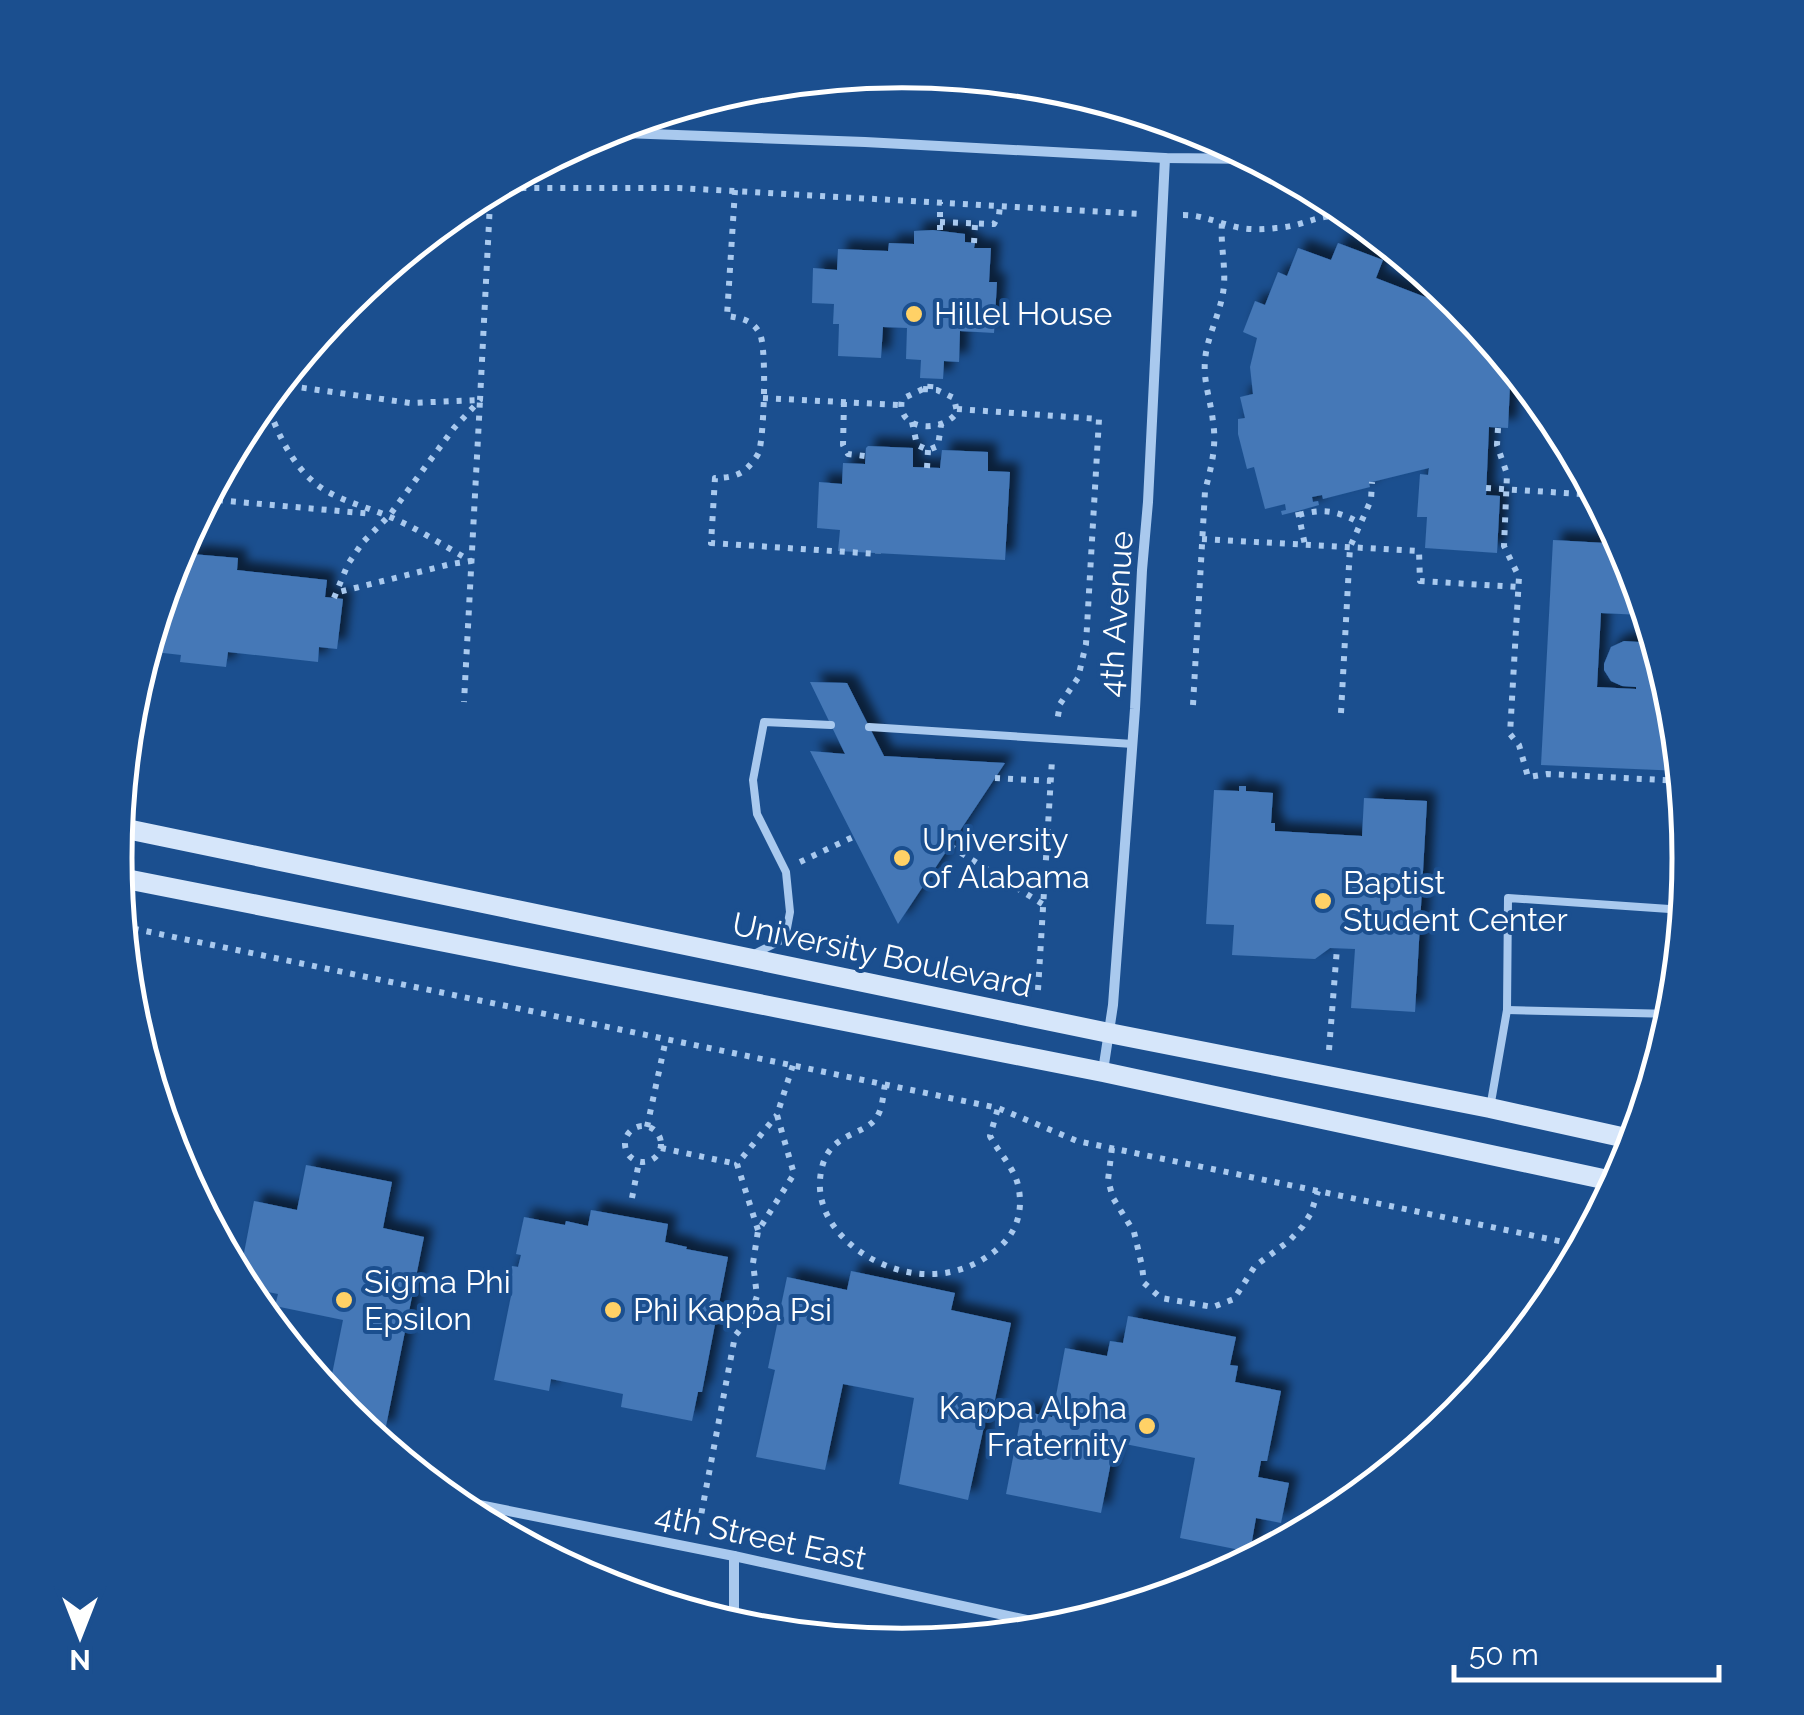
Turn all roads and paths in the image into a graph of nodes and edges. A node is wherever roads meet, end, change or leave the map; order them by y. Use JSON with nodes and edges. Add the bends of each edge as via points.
{"nodes":[{"id":1,"x":639,"y":134,"type":"edge"},
{"id":2,"x":1165,"y":158,"type":"junction"},
{"id":3,"x":1226,"y":159,"type":"edge"},
{"id":4,"x":522,"y":188,"type":"edge"},
{"id":5,"x":735,"y":190,"type":"junction"},
{"id":6,"x":940,"y":202,"type":"junction"},
{"id":7,"x":1000,"y":206,"type":"junction"},
{"id":8,"x":490,"y":207,"type":"edge"},
{"id":9,"x":1162,"y":215,"type":"junction"},
{"id":10,"x":1328,"y":216,"type":"edge"},
{"id":11,"x":1222,"y":223,"type":"junction"},
{"id":12,"x":975,"y":224,"type":"junction"},
{"id":13,"x":974,"y":243,"type":"dead end"},
{"id":14,"x":931,"y":378,"type":"dead end"},
{"id":15,"x":293,"y":386,"type":"edge"},
{"id":16,"x":930,"y":389,"type":"junction"},
{"id":17,"x":763,"y":398,"type":"junction"},
{"id":18,"x":480,"y":400,"type":"junction"},
{"id":19,"x":844,"y":402,"type":"junction"},
{"id":20,"x":900,"y":405,"type":"junction"},
{"id":21,"x":956,"y":409,"type":"junction"},
{"id":22,"x":272,"y":416,"type":"edge"},
{"id":23,"x":912,"y":422,"type":"junction"},
{"id":24,"x":941,"y":424,"type":"junction"},
{"id":25,"x":1498,"y":428,"type":"dead end"},
{"id":26,"x":928,"y":450,"type":"junction"},
{"id":27,"x":865,"y":456,"type":"dead end"},
{"id":28,"x":927,"y":468,"type":"dead end"},
{"id":29,"x":1372,"y":482,"type":"dead end"},
{"id":30,"x":1486,"y":488,"type":"dead end"},
{"id":31,"x":1506,"y":489,"type":"junction"},
{"id":32,"x":1580,"y":494,"type":"edge"},
{"id":33,"x":220,"y":500,"type":"edge"},
{"id":34,"x":389,"y":516,"type":"junction"},
{"id":35,"x":1360,"y":523,"type":"junction"},
{"id":36,"x":1202,"y":539,"type":"junction"},
{"id":37,"x":1305,"y":545,"type":"junction"},
{"id":38,"x":1350,"y":547,"type":"junction"},
{"id":39,"x":878,"y":552,"type":"dead end"},
{"id":40,"x":471,"y":562,"type":"junction"},
{"id":41,"x":1518,"y":587,"type":"junction"},
{"id":42,"x":464,"y":702,"type":"dead end"},
{"id":43,"x":1193,"y":705,"type":"dead end"},
{"id":44,"x":1341,"y":713,"type":"dead end"},
{"id":45,"x":831,"y":725,"type":"dead end"},
{"id":46,"x":869,"y":726,"type":"dead end"},
{"id":47,"x":1054,"y":739,"type":"junction"},
{"id":48,"x":1132,"y":744,"type":"junction"},
{"id":49,"x":995,"y":778,"type":"dead end"},
{"id":50,"x":1667,"y":780,"type":"edge"},
{"id":51,"x":1051,"y":782,"type":"junction"},
{"id":52,"x":133,"y":830,"type":"edge"},
{"id":53,"x":854,"y":838,"type":"dead end"},
{"id":54,"x":950,"y":846,"type":"dead end"},
{"id":55,"x":802,"y":878,"type":"dead end"},
{"id":56,"x":133,"y":879,"type":"edge"},
{"id":57,"x":1044,"y":905,"type":"junction"},
{"id":58,"x":1670,"y":909,"type":"edge"},
{"id":59,"x":136,"y":929,"type":"edge"},
{"id":60,"x":1337,"y":948,"type":"dead end"},
{"id":61,"x":746,"y":957,"type":"junction"},
{"id":62,"x":1038,"y":990,"type":"dead end"},
{"id":63,"x":1507,"y":1010,"type":"junction"},
{"id":64,"x":1656,"y":1014,"type":"edge"},
{"id":65,"x":1109,"y":1033,"type":"junction"},
{"id":66,"x":666,"y":1038,"type":"junction"},
{"id":67,"x":1329,"y":1052,"type":"dead end"},
{"id":68,"x":794,"y":1065,"type":"junction"},
{"id":69,"x":1103,"y":1072,"type":"junction"},
{"id":70,"x":885,"y":1084,"type":"junction"},
{"id":71,"x":998,"y":1108,"type":"junction"},
{"id":72,"x":1490,"y":1108,"type":"junction"},
{"id":73,"x":777,"y":1114,"type":"junction"},
{"id":74,"x":647,"y":1127,"type":"junction"},
{"id":75,"x":1619,"y":1136,"type":"edge"},
{"id":76,"x":660,"y":1148,"type":"junction"},
{"id":77,"x":1112,"y":1148,"type":"junction"},
{"id":78,"x":639,"y":1162,"type":"junction"},
{"id":79,"x":738,"y":1164,"type":"junction"},
{"id":80,"x":1601,"y":1178,"type":"edge"},
{"id":81,"x":1318,"y":1191,"type":"junction"},
{"id":82,"x":632,"y":1198,"type":"dead end"},
{"id":83,"x":758,"y":1231,"type":"junction"},
{"id":84,"x":1568,"y":1243,"type":"edge"},
{"id":85,"x":489,"y":1507,"type":"edge"},
{"id":86,"x":699,"y":1526,"type":"dead end"},
{"id":87,"x":734,"y":1556,"type":"junction"},
{"id":88,"x":734,"y":1609,"type":"edge"},
{"id":89,"x":1019,"y":1618,"type":"edge"}],
"edges":[{"from":1,"to":2,"type":"street"},
{"from":2,"to":3,"type":"street"},
{"from":2,"to":9,"type":"street","name":"4th Avenue"},
{"from":4,"to":5,"type":"path"},
{"from":5,"to":6,"type":"path"},
{"from":5,"to":17,"type":"path","via":[[728,316],[749,321],[759,332]]},
{"from":6,"to":7,"type":"path"},
{"from":6,"to":12,"type":"path","via":[[940,226]]},
{"from":7,"to":9,"type":"path"},
{"from":7,"to":12,"type":"path","via":[[994,224]]},
{"from":8,"to":18,"type":"path"},
{"from":9,"to":11,"type":"path"},
{"from":9,"to":48,"type":"street","name":"4th Avenue"},
{"from":10,"to":11,"type":"path","via":[[1279,228]]},
{"from":11,"to":36,"type":"path","via":[[1223,292],[1205,362],[1214,435]]},
{"from":12,"to":13,"type":"path"},
{"from":14,"to":16,"type":"path"},
{"from":15,"to":18,"type":"path","via":[[410,403]]},
{"from":16,"to":20,"type":"path","via":[[905,396]]},
{"from":16,"to":21,"type":"path","via":[[949,394]]},
{"from":17,"to":19,"type":"path"},
{"from":17,"to":39,"type":"path","via":[[758,454],[742,473],[714,478],[711,543]]},
{"from":18,"to":34,"type":"path"},
{"from":18,"to":40,"type":"path"},
{"from":19,"to":20,"type":"path"},
{"from":19,"to":27,"type":"path","via":[[842,445],[848,454]]},
{"from":20,"to":23,"type":"path"},
{"from":21,"to":24,"type":"path"},
{"from":21,"to":47,"type":"path","via":[[1099,419],[1086,644],[1078,678],[1060,704]]},
{"from":22,"to":34,"type":"path","via":[[310,478]]},
{"from":23,"to":24,"type":"path"},
{"from":23,"to":26,"type":"path","via":[[917,445]]},
{"from":24,"to":26,"type":"path","via":[[938,446]]},
{"from":25,"to":31,"type":"path"},
{"from":26,"to":28,"type":"path"},
{"from":29,"to":35,"type":"path"},
{"from":30,"to":31,"type":"path"},
{"from":31,"to":32,"type":"path"},
{"from":31,"to":41,"type":"path","via":[[1504,546]]},
{"from":33,"to":34,"type":"path"},
{"from":34,"to":40,"type":"path"},
{"from":34,"to":40,"type":"path","via":[[348,564],[336,595]]},
{"from":35,"to":37,"type":"path","via":[[1334,511],[1298,513]]},
{"from":35,"to":38,"type":"path"},
{"from":36,"to":37,"type":"path"},
{"from":36,"to":43,"type":"path"},
{"from":37,"to":38,"type":"path"},
{"from":38,"to":41,"type":"path","via":[[1419,552],[1418,578],[1424,583]]},
{"from":38,"to":44,"type":"path"},
{"from":40,"to":42,"type":"path"},
{"from":41,"to":50,"type":"path","via":[[1510,734],[1528,777]]},
{"from":45,"to":61,"type":"lane","via":[[764,722],[753,780],[757,814],[786,872],[790,912],[780,941]]},
{"from":46,"to":47,"type":"lane"},
{"from":47,"to":48,"type":"lane"},
{"from":47,"to":51,"type":"path"},
{"from":48,"to":65,"type":"street","name":"4th Avenue"},
{"from":49,"to":51,"type":"path"},
{"from":51,"to":57,"type":"path"},
{"from":52,"to":61,"type":"main road","name":"University Boulevard"},
{"from":53,"to":55,"type":"path","via":[[798,863]]},
{"from":54,"to":57,"type":"path"},
{"from":56,"to":69,"type":"main road"},
{"from":57,"to":62,"type":"path"},
{"from":58,"to":63,"type":"lane","via":[[1508,898]]},
{"from":59,"to":66,"type":"path"},
{"from":60,"to":67,"type":"path"},
{"from":61,"to":65,"type":"main road","name":"University Boulevard"},
{"from":63,"to":64,"type":"lane"},
{"from":63,"to":72,"type":"lane"},
{"from":65,"to":69,"type":"street","name":"4th Avenue"},
{"from":65,"to":72,"type":"main road","name":"University Boulevard"},
{"from":66,"to":68,"type":"path"},
{"from":66,"to":74,"type":"path"},
{"from":68,"to":70,"type":"path"},
{"from":68,"to":73,"type":"path"},
{"from":69,"to":80,"type":"main road"},
{"from":70,"to":71,"type":"path"},
{"from":70,"to":71,"type":"path","via":[[878,1116],[826,1158],[821,1192],[844,1240],[904,1272],[954,1272],[1008,1241],[1020,1194],[990,1136]]},
{"from":71,"to":77,"type":"path"},
{"from":72,"to":75,"type":"main road","name":"University Boulevard"},
{"from":73,"to":79,"type":"path"},
{"from":73,"to":83,"type":"path","via":[[794,1174]]},
{"from":74,"to":76,"type":"path","via":[[656,1132]]},
{"from":74,"to":78,"type":"path","via":[[631,1130],[625,1140],[629,1156]]},
{"from":76,"to":78,"type":"path","via":[[655,1158]]},
{"from":76,"to":79,"type":"path"},
{"from":77,"to":81,"type":"path"},
{"from":77,"to":81,"type":"path","via":[[1113,1198],[1134,1232],[1144,1283],[1161,1298],[1213,1308],[1234,1299],[1255,1266],[1303,1226]]},
{"from":78,"to":82,"type":"path"},
{"from":79,"to":83,"type":"path"},
{"from":81,"to":84,"type":"path"},
{"from":83,"to":86,"type":"path","via":[[757,1296],[736,1336]]},
{"from":85,"to":87,"type":"street","name":"4th Street East"},
{"from":87,"to":88,"type":"street"},
{"from":87,"to":89,"type":"street","name":"4th Street East"}]}
